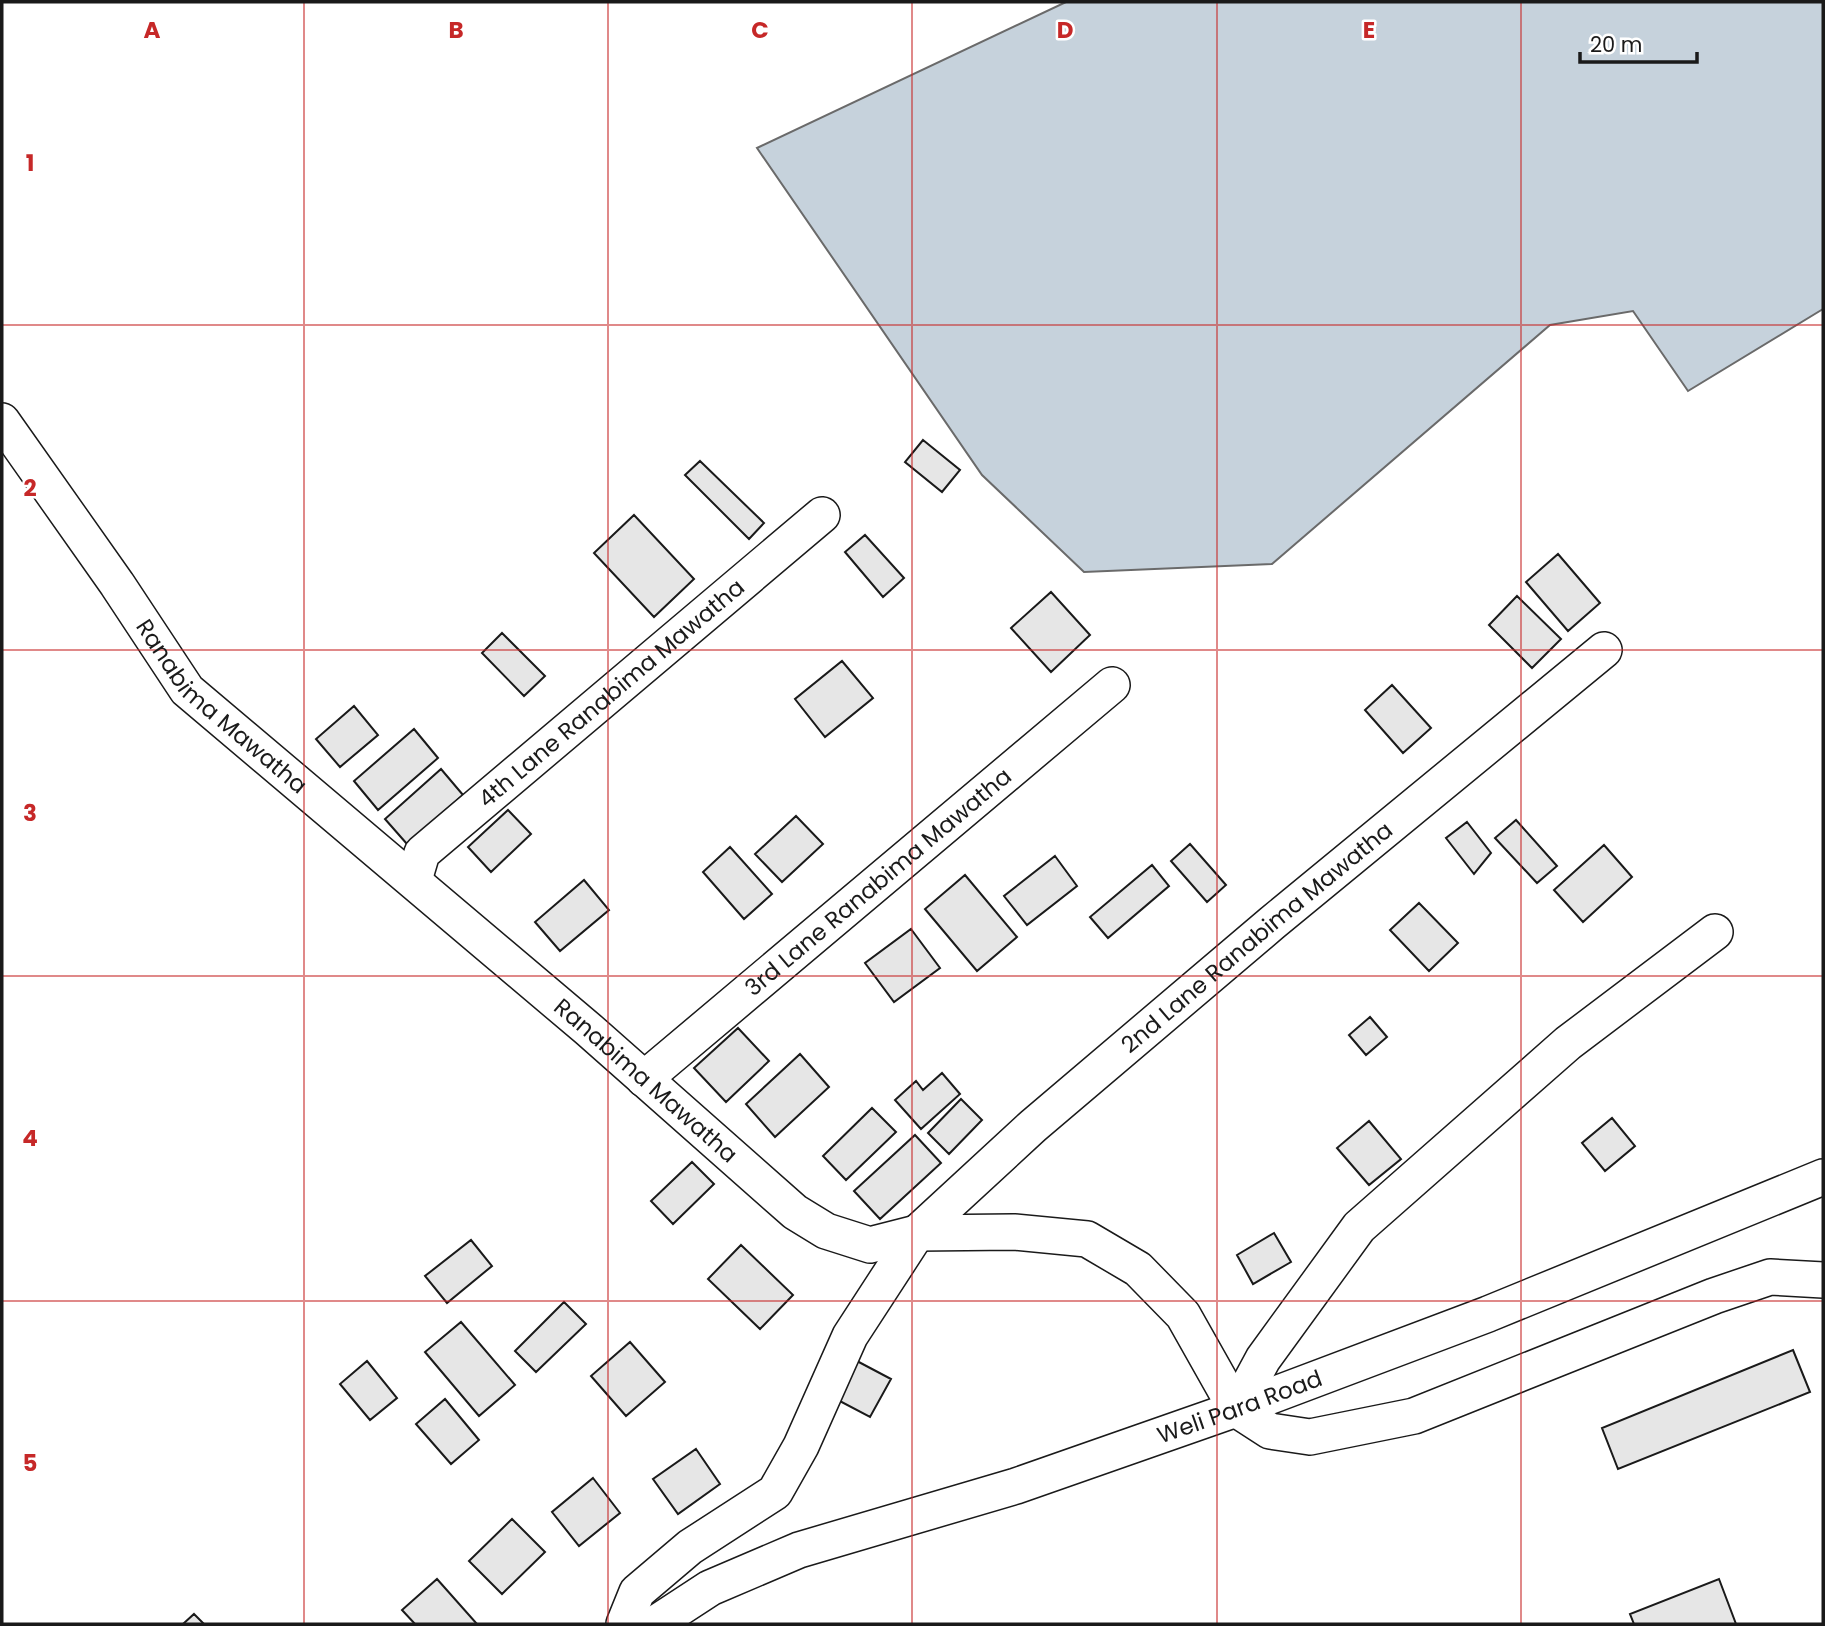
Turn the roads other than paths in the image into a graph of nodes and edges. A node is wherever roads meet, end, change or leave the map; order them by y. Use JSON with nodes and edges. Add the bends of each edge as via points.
{"nodes":[{"id":1,"x":2,"y":421,"type":"edge"},
{"id":2,"x":822,"y":515,"type":"dead end"},
{"id":3,"x":1604,"y":650,"type":"dead end"},
{"id":4,"x":1112,"y":685,"type":"dead end"},
{"id":5,"x":414,"y":880,"type":"junction"},
{"id":6,"x":1715,"y":932,"type":"dead end"},
{"id":7,"x":644,"y":1079,"type":"junction"},
{"id":8,"x":1823,"y":1177,"type":"edge"},
{"id":9,"x":917,"y":1233,"type":"junction"},
{"id":10,"x":1823,"y":1280,"type":"edge"},
{"id":11,"x":1236,"y":1409,"type":"junction"},
{"id":12,"x":624,"y":1624,"type":"edge"},
{"id":13,"x":655,"y":1624,"type":"edge"}],
"edges":[{"from":1,"to":5,"type":"street","name":"Ranabima Mawatha","via":[[187,690]]},
{"from":2,"to":5,"type":"street","name":"4th Lane Ranabima Mawatha","via":[[422,853]]},
{"from":3,"to":9,"type":"street","name":"2nd Lane Ranabima Mawatha","via":[[1272,923],[1033,1126]]},
{"from":4,"to":7,"type":"street","name":"3rd Lane Ranabima Mawatha"},
{"from":5,"to":7,"type":"street","name":"Ranabima Mawatha"},
{"from":6,"to":11,"type":"street","via":[[1568,1043],[1359,1227],[1263,1359]]},
{"from":7,"to":9,"type":"street","name":"Ranabima Mawatha","via":[[795,1212],[826,1230],[870,1245]]},
{"from":8,"to":11,"type":"street","name":"Weli Para Road","via":[[1488,1314]]},
{"from":9,"to":11,"type":"street","name":"Ranabima Mawatha","via":[[1014,1232],[1087,1239],[1138,1269],[1183,1315]]},
{"from":9,"to":12,"type":"street","via":[[850,1336],[801,1446],[775,1492],[690,1546],[637,1592]]},
{"from":10,"to":11,"type":"street","via":[[1770,1277],[1414,1416],[1310,1437],[1270,1431]]},
{"from":11,"to":13,"type":"street","name":"Weli Para Road","via":[[1016,1486],[799,1550],[710,1588]]}]}
